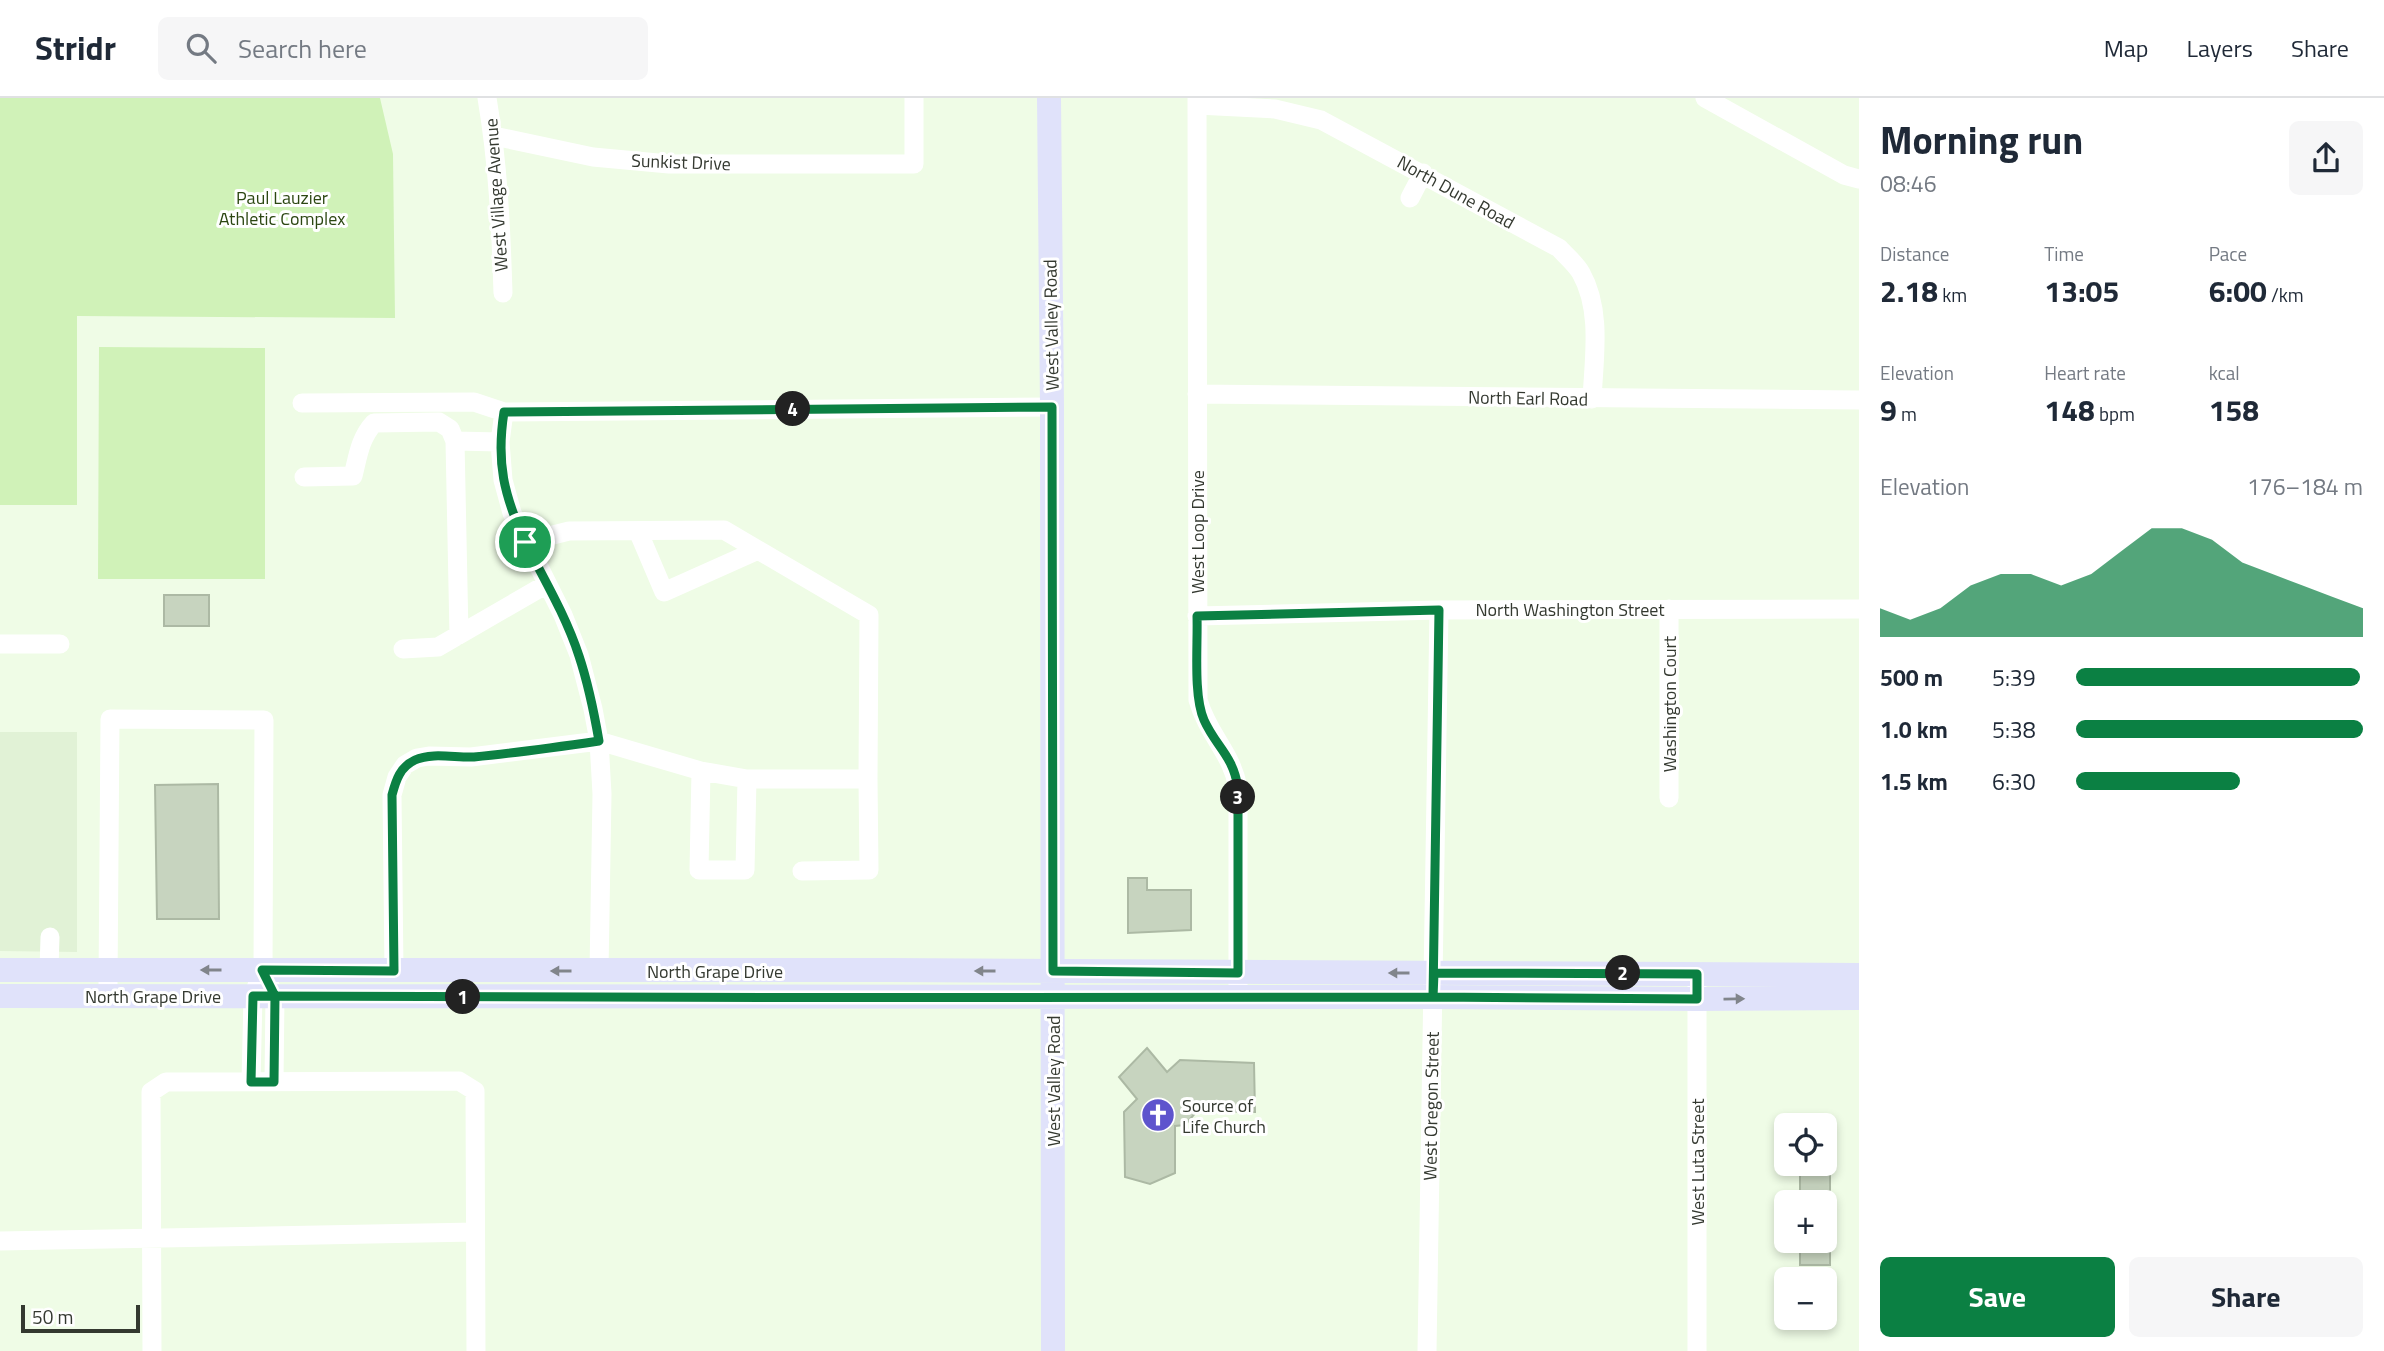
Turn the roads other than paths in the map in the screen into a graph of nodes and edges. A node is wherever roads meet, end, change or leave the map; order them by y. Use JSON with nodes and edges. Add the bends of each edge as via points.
{"nodes":[{"id":1,"x":487,"y":98,"type":"edge"},
{"id":2,"x":914,"y":98,"type":"edge"},
{"id":3,"x":1049,"y":98,"type":"edge"},
{"id":4,"x":1705,"y":98,"type":"edge"},
{"id":5,"x":1197,"y":102,"type":"edge"},
{"id":6,"x":494,"y":136,"type":"junction"},
{"id":7,"x":1423,"y":173,"type":"junction"},
{"id":8,"x":1859,"y":179,"type":"edge"},
{"id":9,"x":1410,"y":198,"type":"dead end"},
{"id":10,"x":503,"y":293,"type":"dead end"},
{"id":11,"x":1197,"y":394,"type":"junction"},
{"id":12,"x":1592,"y":399,"type":"junction"},
{"id":13,"x":1859,"y":400,"type":"edge"},
{"id":14,"x":302,"y":403,"type":"dead end"},
{"id":15,"x":1052,"y":407,"type":"junction"},
{"id":16,"x":504,"y":412,"type":"junction"},
{"id":17,"x":455,"y":441,"type":"junction"},
{"id":18,"x":500,"y":442,"type":"junction"},
{"id":19,"x":304,"y":477,"type":"dead end"},
{"id":20,"x":638,"y":531,"type":"junction"},
{"id":21,"x":525,"y":542,"type":"junction"},
{"id":22,"x":758,"y":550,"type":"junction"},
{"id":23,"x":547,"y":584,"type":"junction"},
{"id":24,"x":1669,"y":609,"type":"junction"},
{"id":25,"x":1859,"y":609,"type":"edge"},
{"id":26,"x":1439,"y":610,"type":"junction"},
{"id":27,"x":1197,"y":616,"type":"junction"},
{"id":28,"x":459,"y":635,"type":"junction"},
{"id":29,"x":0,"y":644,"type":"edge"},
{"id":30,"x":60,"y":644,"type":"dead end"},
{"id":31,"x":403,"y":649,"type":"dead end"},
{"id":32,"x":599,"y":741,"type":"junction"},
{"id":33,"x":701,"y":771,"type":"junction"},
{"id":34,"x":747,"y":779,"type":"junction"},
{"id":35,"x":868,"y":779,"type":"junction"},
{"id":36,"x":1669,"y":798,"type":"dead end"},
{"id":37,"x":802,"y":871,"type":"dead end"},
{"id":38,"x":50,"y":937,"type":"dead end"},
{"id":39,"x":0,"y":970,"type":"edge"},
{"id":40,"x":49,"y":970,"type":"junction"},
{"id":41,"x":108,"y":970,"type":"junction"},
{"id":42,"x":262,"y":970,"type":"junction"},
{"id":43,"x":394,"y":971,"type":"junction"},
{"id":44,"x":599,"y":971,"type":"junction"},
{"id":45,"x":1053,"y":971,"type":"junction"},
{"id":46,"x":1238,"y":973,"type":"junction"},
{"id":47,"x":1697,"y":974,"type":"junction"},
{"id":48,"x":1859,"y":975,"type":"edge"},
{"id":49,"x":1434,"y":985,"type":"junction"},
{"id":50,"x":0,"y":996,"type":"edge"},
{"id":51,"x":108,"y":996,"type":"junction"},
{"id":52,"x":264,"y":996,"type":"junction"},
{"id":53,"x":1053,"y":998,"type":"junction"},
{"id":54,"x":1237,"y":998,"type":"junction"},
{"id":55,"x":1859,"y":998,"type":"edge"},
{"id":56,"x":1697,"y":999,"type":"junction"},
{"id":57,"x":251,"y":1082,"type":"junction"},
{"id":58,"x":274,"y":1082,"type":"junction"},
{"id":59,"x":475,"y":1232,"type":"junction"},
{"id":60,"x":151,"y":1238,"type":"junction"},
{"id":61,"x":0,"y":1241,"type":"edge"},
{"id":62,"x":152,"y":1351,"type":"edge"},
{"id":63,"x":476,"y":1351,"type":"edge"},
{"id":64,"x":1053,"y":1351,"type":"edge"},
{"id":65,"x":1427,"y":1351,"type":"edge"},
{"id":66,"x":1697,"y":1351,"type":"edge"}],
"edges":[{"from":1,"to":6,"type":"street","name":"West Village Avenue"},
{"from":2,"to":6,"type":"street","name":"Sunkist Drive","via":[[918,167],[669,164],[593,157]]},
{"from":3,"to":15,"type":"main road","name":"West Valley Road"},
{"from":4,"to":8,"type":"street"},
{"from":5,"to":7,"type":"street","name":"North Dune Road","via":[[1275,109],[1321,120]]},
{"from":5,"to":11,"type":"street","name":"West Loop Drive"},
{"from":6,"to":10,"type":"street","name":"West Village Avenue"},
{"from":7,"to":9,"type":"street"},
{"from":7,"to":12,"type":"street","name":"North Dune Road","via":[[1559,248],[1581,273],[1592,303],[1595,336]]},
{"from":11,"to":12,"type":"street","name":"North Earl Road"},
{"from":11,"to":27,"type":"street","name":"West Loop Drive"},
{"from":12,"to":13,"type":"street","name":"North Earl Road"},
{"from":14,"to":16,"type":"street","via":[[474,402]]},
{"from":15,"to":16,"type":"street"},
{"from":15,"to":45,"type":"main road","name":"West Valley Road"},
{"from":16,"to":18,"type":"street"},
{"from":17,"to":18,"type":"street"},
{"from":17,"to":19,"type":"street","via":[[450,429],[439,422],[374,423],[360,444],[353,476]]},
{"from":17,"to":28,"type":"street"},
{"from":18,"to":21,"type":"street","via":[[503,480]]},
{"from":20,"to":21,"type":"street","via":[[569,531]]},
{"from":20,"to":22,"type":"street","via":[[724,530]]},
{"from":20,"to":22,"type":"street","via":[[664,592]]},
{"from":21,"to":23,"type":"street"},
{"from":22,"to":35,"type":"street","via":[[869,615]]},
{"from":23,"to":28,"type":"street"},
{"from":23,"to":32,"type":"street","via":[[579,656]]},
{"from":24,"to":25,"type":"street","name":"North Washington Street"},
{"from":24,"to":26,"type":"street","name":"North Washington Street"},
{"from":24,"to":36,"type":"street","name":"Washington Court"},
{"from":26,"to":27,"type":"street","name":"North Washington Street"},
{"from":26,"to":49,"type":"street","name":"West Oregon Street"},
{"from":27,"to":46,"type":"street","name":"West Loop Drive","via":[[1198,700],[1204,720],[1235,769],[1238,788]]},
{"from":28,"to":31,"type":"street","via":[[438,647]]},
{"from":29,"to":30,"type":"street"},
{"from":32,"to":33,"type":"street"},
{"from":32,"to":43,"type":"street","via":[[471,757],[429,756],[396,769],[392,795]]},
{"from":32,"to":44,"type":"street"},
{"from":33,"to":34,"type":"street"},
{"from":33,"to":34,"type":"street","via":[[699,870],[745,870]]},
{"from":34,"to":35,"type":"street"},
{"from":35,"to":37,"type":"street","via":[[869,870]]},
{"from":38,"to":40,"type":"street"},
{"from":39,"to":40,"type":"main road","name":"North Grape Drive"},
{"from":40,"to":41,"type":"main road","name":"North Grape Drive"},
{"from":42,"to":41,"type":"main road","name":"North Grape Drive","one_way":true},
{"from":41,"to":42,"type":"street","via":[[110,719],[122,719],[264,720]]},
{"from":41,"to":51,"type":"street"},
{"from":42,"to":43,"type":"main road","name":"North Grape Drive"},
{"from":42,"to":52,"type":"street"},
{"from":44,"to":43,"type":"main road","name":"North Grape Drive","one_way":true},
{"from":45,"to":44,"type":"main road","name":"North Grape Drive","one_way":true},
{"from":45,"to":46,"type":"main road","name":"North Grape Drive"},
{"from":45,"to":53,"type":"main road","name":"West Valley Road"},
{"from":49,"to":46,"type":"main road","name":"North Grape Drive","one_way":true},
{"from":46,"to":54,"type":"street","name":"West Loop Drive"},
{"from":47,"to":48,"type":"main road"},
{"from":47,"to":49,"type":"main road"},
{"from":47,"to":56,"type":"street","name":"West Luta Street"},
{"from":49,"to":54,"type":"main road","name":"North Grape Drive"},
{"from":49,"to":56,"type":"main road","name":"North Grape Drive"},
{"from":49,"to":65,"type":"street","name":"West Oregon Street"},
{"from":50,"to":51,"type":"main road","name":"North Grape Drive"},
{"from":51,"to":52,"type":"main road","name":"North Grape Drive"},
{"from":52,"to":53,"type":"main road","name":"North Grape Drive"},
{"from":52,"to":57,"type":"street"},
{"from":52,"to":58,"type":"street"},
{"from":53,"to":54,"type":"main road","name":"North Grape Drive"},
{"from":53,"to":64,"type":"main road","name":"West Valley Road"},
{"from":56,"to":55,"type":"main road","name":"North Grape Drive","one_way":true},
{"from":56,"to":66,"type":"street","name":"West Luta Street"},
{"from":57,"to":58,"type":"street"},
{"from":57,"to":60,"type":"street","via":[[152,1082]]},
{"from":58,"to":59,"type":"street","via":[[473,1081]]},
{"from":59,"to":60,"type":"street"},
{"from":59,"to":63,"type":"street"},
{"from":60,"to":61,"type":"street"},
{"from":60,"to":62,"type":"street"}]}
